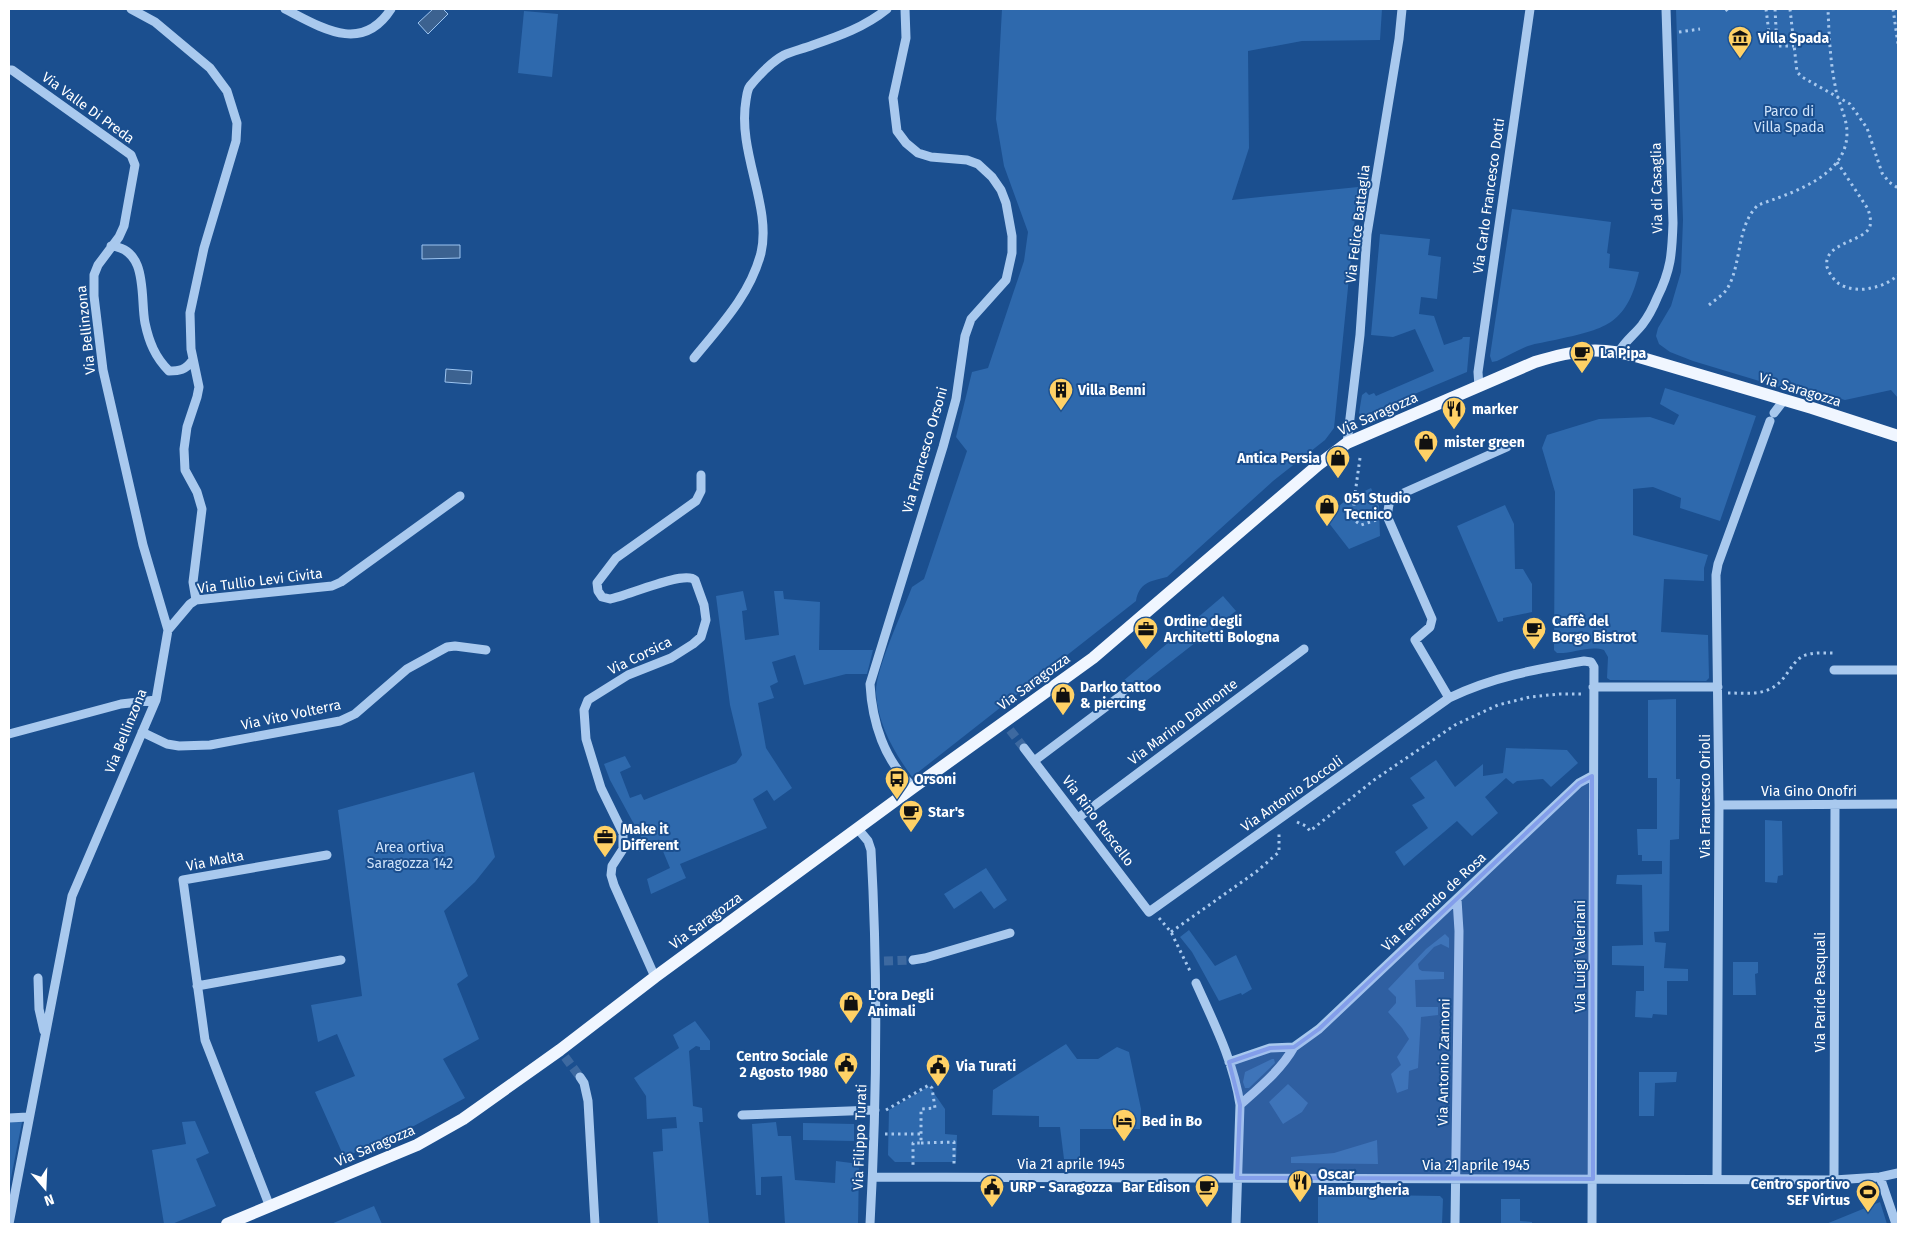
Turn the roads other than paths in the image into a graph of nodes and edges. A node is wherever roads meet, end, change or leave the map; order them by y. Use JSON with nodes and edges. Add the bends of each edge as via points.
{"nodes":[{"id":1,"x":131,"y":9,"type":"edge"},
{"id":2,"x":285,"y":9,"type":"edge"},
{"id":3,"x":391,"y":9,"type":"edge"},
{"id":4,"x":887,"y":9,"type":"edge"},
{"id":5,"x":905,"y":9,"type":"edge"},
{"id":6,"x":1402,"y":9,"type":"edge"},
{"id":7,"x":1530,"y":9,"type":"edge"},
{"id":8,"x":1666,"y":9,"type":"edge"},
{"id":9,"x":9,"y":70,"type":"edge"},
{"id":10,"x":119,"y":237,"type":"joint"},
{"id":11,"x":111,"y":246,"type":"junction"},
{"id":12,"x":1619,"y":352,"type":"junction"},
{"id":13,"x":694,"y":358,"type":"dead end"},
{"id":14,"x":192,"y":361,"type":"junction"},
{"id":15,"x":1479,"y":387,"type":"junction"},
{"id":16,"x":1784,"y":400,"type":"junction"},
{"id":17,"x":1898,"y":436,"type":"edge"},
{"id":18,"x":1347,"y":443,"type":"junction"},
{"id":19,"x":1507,"y":446,"type":"dead end"},
{"id":20,"x":701,"y":475,"type":"dead end"},
{"id":21,"x":460,"y":496,"type":"dead end"},
{"id":22,"x":196,"y":600,"type":"junction"},
{"id":23,"x":168,"y":630,"type":"junction"},
{"id":24,"x":1304,"y":649,"type":"dead end"},
{"id":25,"x":486,"y":650,"type":"dead end"},
{"id":26,"x":1834,"y":670,"type":"dead end"},
{"id":27,"x":1898,"y":670,"type":"edge"},
{"id":28,"x":1721,"y":690,"type":"junction"},
{"id":29,"x":1593,"y":691,"type":"junction"},
{"id":30,"x":1123,"y":694,"type":"dead end"},
{"id":31,"x":1450,"y":698,"type":"junction"},
{"id":32,"x":156,"y":700,"type":"junction"},
{"id":33,"x":142,"y":732,"type":"junction"},
{"id":34,"x":9,"y":734,"type":"edge"},
{"id":35,"x":1024,"y":748,"type":"tunnel mouth"},
{"id":36,"x":1034,"y":761,"type":"junction"},
{"id":37,"x":1592,"y":776,"type":"junction"},
{"id":38,"x":914,"y":787,"type":"junction"},
{"id":39,"x":1835,"y":804,"type":"junction"},
{"id":40,"x":1898,"y":804,"type":"edge"},
{"id":41,"x":1719,"y":805,"type":"junction"},
{"id":42,"x":1078,"y":818,"type":"junction"},
{"id":43,"x":858,"y":829,"type":"junction"},
{"id":44,"x":327,"y":855,"type":"dead end"},
{"id":45,"x":1457,"y":899,"type":"junction"},
{"id":46,"x":1151,"y":914,"type":"joint"},
{"id":47,"x":1010,"y":933,"type":"dead end"},
{"id":48,"x":341,"y":960,"type":"dead end"},
{"id":49,"x":913,"y":960,"type":"tunnel mouth"},
{"id":50,"x":655,"y":977,"type":"junction"},
{"id":51,"x":38,"y":978,"type":"dead end"},
{"id":52,"x":1196,"y":982,"type":"road end"},
{"id":53,"x":197,"y":986,"type":"junction"},
{"id":54,"x":45,"y":1036,"type":"junction"},
{"id":55,"x":1294,"y":1047,"type":"junction"},
{"id":56,"x":1229,"y":1062,"type":"junction"},
{"id":57,"x":580,"y":1077,"type":"tunnel mouth"},
{"id":58,"x":1240,"y":1104,"type":"junction"},
{"id":59,"x":876,"y":1110,"type":"junction"},
{"id":60,"x":742,"y":1115,"type":"dead end"},
{"id":61,"x":28,"y":1117,"type":"junction"},
{"id":62,"x":9,"y":1118,"type":"edge"},
{"id":63,"x":1898,"y":1173,"type":"edge"},
{"id":64,"x":873,"y":1177,"type":"junction"},
{"id":65,"x":1236,"y":1178,"type":"junction"},
{"id":66,"x":1880,"y":1178,"type":"junction"},
{"id":67,"x":1456,"y":1179,"type":"junction"},
{"id":68,"x":1593,"y":1179,"type":"junction"},
{"id":69,"x":1717,"y":1180,"type":"junction"},
{"id":70,"x":1834,"y":1180,"type":"junction"},
{"id":71,"x":270,"y":1207,"type":"junction"},
{"id":72,"x":9,"y":1224,"type":"edge"},
{"id":73,"x":227,"y":1224,"type":"edge"},
{"id":74,"x":595,"y":1224,"type":"edge"},
{"id":75,"x":870,"y":1224,"type":"edge"},
{"id":76,"x":1236,"y":1224,"type":"edge"},
{"id":77,"x":1455,"y":1224,"type":"edge"},
{"id":78,"x":1592,"y":1224,"type":"edge"},
{"id":79,"x":1896,"y":1224,"type":"edge"}],
"edges":[{"from":1,"to":14,"type":"street","via":[[155,22],[210,68],[228,91],[237,123],[236,141],[195,283],[190,313]]},
{"from":2,"to":3,"type":"street","via":[[334,32],[351,35],[376,26]]},
{"from":4,"to":13,"type":"street","via":[[853,30],[784,55],[748,88],[744,116],[746,145],[760,210],[761,252],[740,301]]},
{"from":5,"to":38,"type":"street","name":"Via Francesco Orsoni","via":[[906,38],[893,98],[897,131],[918,153],[978,164],[1001,190],[1012,236],[1006,280],[971,319],[965,336],[956,400],[870,684],[879,735],[896,767]]},
{"from":6,"to":18,"type":"street","name":"Via Felice Battaglia","via":[[1367,234],[1360,335]]},
{"from":7,"to":15,"type":"street","name":"Via Carlo Francesco Dotti","via":[[1478,372]]},
{"from":8,"to":12,"type":"street","name":"Via di Casaglia","via":[[1672,255],[1665,283],[1649,314]]},
{"from":9,"to":10,"type":"street","name":"Via Valle Di Preda","via":[[131,155],[135,165]]},
{"from":10,"to":11,"type":"street","name":"Via Bellinzona"},
{"from":11,"to":14,"type":"street","via":[[120,246],[128,251],[136,264],[141,277],[148,337],[161,362],[169,371],[180,371]]},
{"from":11,"to":23,"type":"street","name":"Via Bellinzona","via":[[94,275],[101,356],[144,545]]},
{"from":12,"to":15,"type":"main road","name":"Via Saragozza","via":[[1589,350],[1558,355]]},
{"from":12,"to":16,"type":"main road","name":"Via Saragozza"},
{"from":14,"to":22,"type":"street","via":[[199,388],[184,449],[185,470],[202,508],[194,575]]},
{"from":15,"to":18,"type":"main road","name":"Via Saragozza"},
{"from":16,"to":17,"type":"main road","name":"Via Saragozza"},
{"from":16,"to":28,"type":"street","name":"Via Francesco Orioli","via":[[1772,417],[1718,564]]},
{"from":18,"to":38,"type":"main road","name":"Via Saragozza","via":[[1093,658],[1007,726]]},
{"from":19,"to":31,"type":"street","via":[[1390,499],[1386,516],[1432,619],[1430,627],[1415,640]]},
{"from":20,"to":50,"type":"street","name":"Via Corsica","via":[[701,492],[696,501],[616,558],[597,583],[602,598],[610,599],[684,576],[692,577],[704,605],[706,620],[700,637],[671,658],[628,675],[588,700],[584,710],[586,739],[601,788],[623,833],[623,849],[612,866],[611,875]]},
{"from":21,"to":22,"type":"street","name":"Via Tullio Levi Civita","via":[[332,586]]},
{"from":22,"to":23,"type":"street","name":"Via Tullio Levi Civita"},
{"from":23,"to":32,"type":"street","name":"Via Bellinzona"},
{"from":24,"to":42,"type":"street","name":"Via Marino Dalmonte"},
{"from":25,"to":33,"type":"street","name":"Via Vito Volterra","via":[[447,647],[407,669],[355,714],[340,721],[210,745],[167,744]]},
{"from":26,"to":27,"type":"street"},
{"from":28,"to":29,"type":"street"},
{"from":28,"to":41,"type":"street","name":"Via Francesco Orioli"},
{"from":29,"to":31,"type":"street","name":"Via Antonio Zoccoli","via":[[1594,667],[1591,662],[1584,661],[1517,673]]},
{"from":29,"to":37,"type":"street","name":"Via Luigi Valeriani"},
{"from":30,"to":36,"type":"street"},
{"from":31,"to":46,"type":"street","name":"Via Antonio Zoccoli"},
{"from":32,"to":33,"type":"street","name":"Via Bellinzona"},
{"from":32,"to":34,"type":"street","via":[[121,704]]},
{"from":33,"to":54,"type":"street","name":"Via Bellinzona","via":[[72,896]]},
{"from":35,"to":36,"type":"street","name":"Via Rino Ruscello"},
{"from":36,"to":42,"type":"street","name":"Via Rino Ruscello"},
{"from":37,"to":45,"type":"street","name":"Via Fernando de Rosa","via":[[1580,783]]},
{"from":37,"to":68,"type":"street","name":"Via Luigi Valeriani"},
{"from":38,"to":43,"type":"main road","name":"Via Saragozza"},
{"from":39,"to":40,"type":"street","name":"Via Gino Onofri"},
{"from":39,"to":41,"type":"street","name":"Via Gino Onofri"},
{"from":39,"to":70,"type":"street","name":"Via Paride Pasquali"},
{"from":41,"to":69,"type":"street","name":"Via Francesco Orioli"},
{"from":42,"to":46,"type":"street","name":"Via Rino Ruscello"},
{"from":43,"to":50,"type":"main road","name":"Via Saragozza"},
{"from":43,"to":59,"type":"street","name":"Via Filippo Turati","via":[[871,850],[880,962]]},
{"from":44,"to":53,"type":"street","name":"Via Malta","via":[[183,880]]},
{"from":45,"to":55,"type":"street","name":"Via Fernando de Rosa","via":[[1319,1029]]},
{"from":45,"to":67,"type":"street","name":"Via Antonio Zannoni"},
{"from":47,"to":49,"type":"street"},
{"from":48,"to":53,"type":"street"},
{"from":50,"to":71,"type":"main road","name":"Via Saragozza","via":[[562,1053],[443,1131]]},
{"from":51,"to":54,"type":"street"},
{"from":52,"to":56,"type":"street"},
{"from":53,"to":71,"type":"street","name":"Via Malta","via":[[211,1059]]},
{"from":54,"to":61,"type":"street","name":"Via Bellinzona"},
{"from":55,"to":56,"type":"street","via":[[1270,1048]]},
{"from":55,"to":58,"type":"street","name":"Via Fernando de Rosa","via":[[1281,1066]]},
{"from":56,"to":58,"type":"street"},
{"from":57,"to":74,"type":"street","via":[[588,1101]]},
{"from":58,"to":65,"type":"street"},
{"from":59,"to":60,"type":"street"},
{"from":59,"to":64,"type":"street","name":"Via Filippo Turati"},
{"from":61,"to":62,"type":"street"},
{"from":61,"to":72,"type":"street","name":"Via Bellinzona"},
{"from":63,"to":66,"type":"street","name":"Via 21 aprile 1945"},
{"from":64,"to":65,"type":"street","name":"Via 21 aprile 1945"},
{"from":64,"to":75,"type":"street","name":"Via Filippo Turati"},
{"from":65,"to":67,"type":"street","name":"Via 21 aprile 1945"},
{"from":65,"to":76,"type":"street"},
{"from":66,"to":70,"type":"street","name":"Via 21 aprile 1945"},
{"from":66,"to":79,"type":"street"},
{"from":67,"to":68,"type":"street","name":"Via 21 aprile 1945"},
{"from":67,"to":77,"type":"street","name":"Via Antonio Zannoni"},
{"from":68,"to":69,"type":"street","name":"Via 21 aprile 1945"},
{"from":68,"to":78,"type":"street","name":"Via Luigi Valeriani"},
{"from":69,"to":70,"type":"street","name":"Via 21 aprile 1945"},
{"from":71,"to":73,"type":"main road","name":"Via Saragozza"}]}
